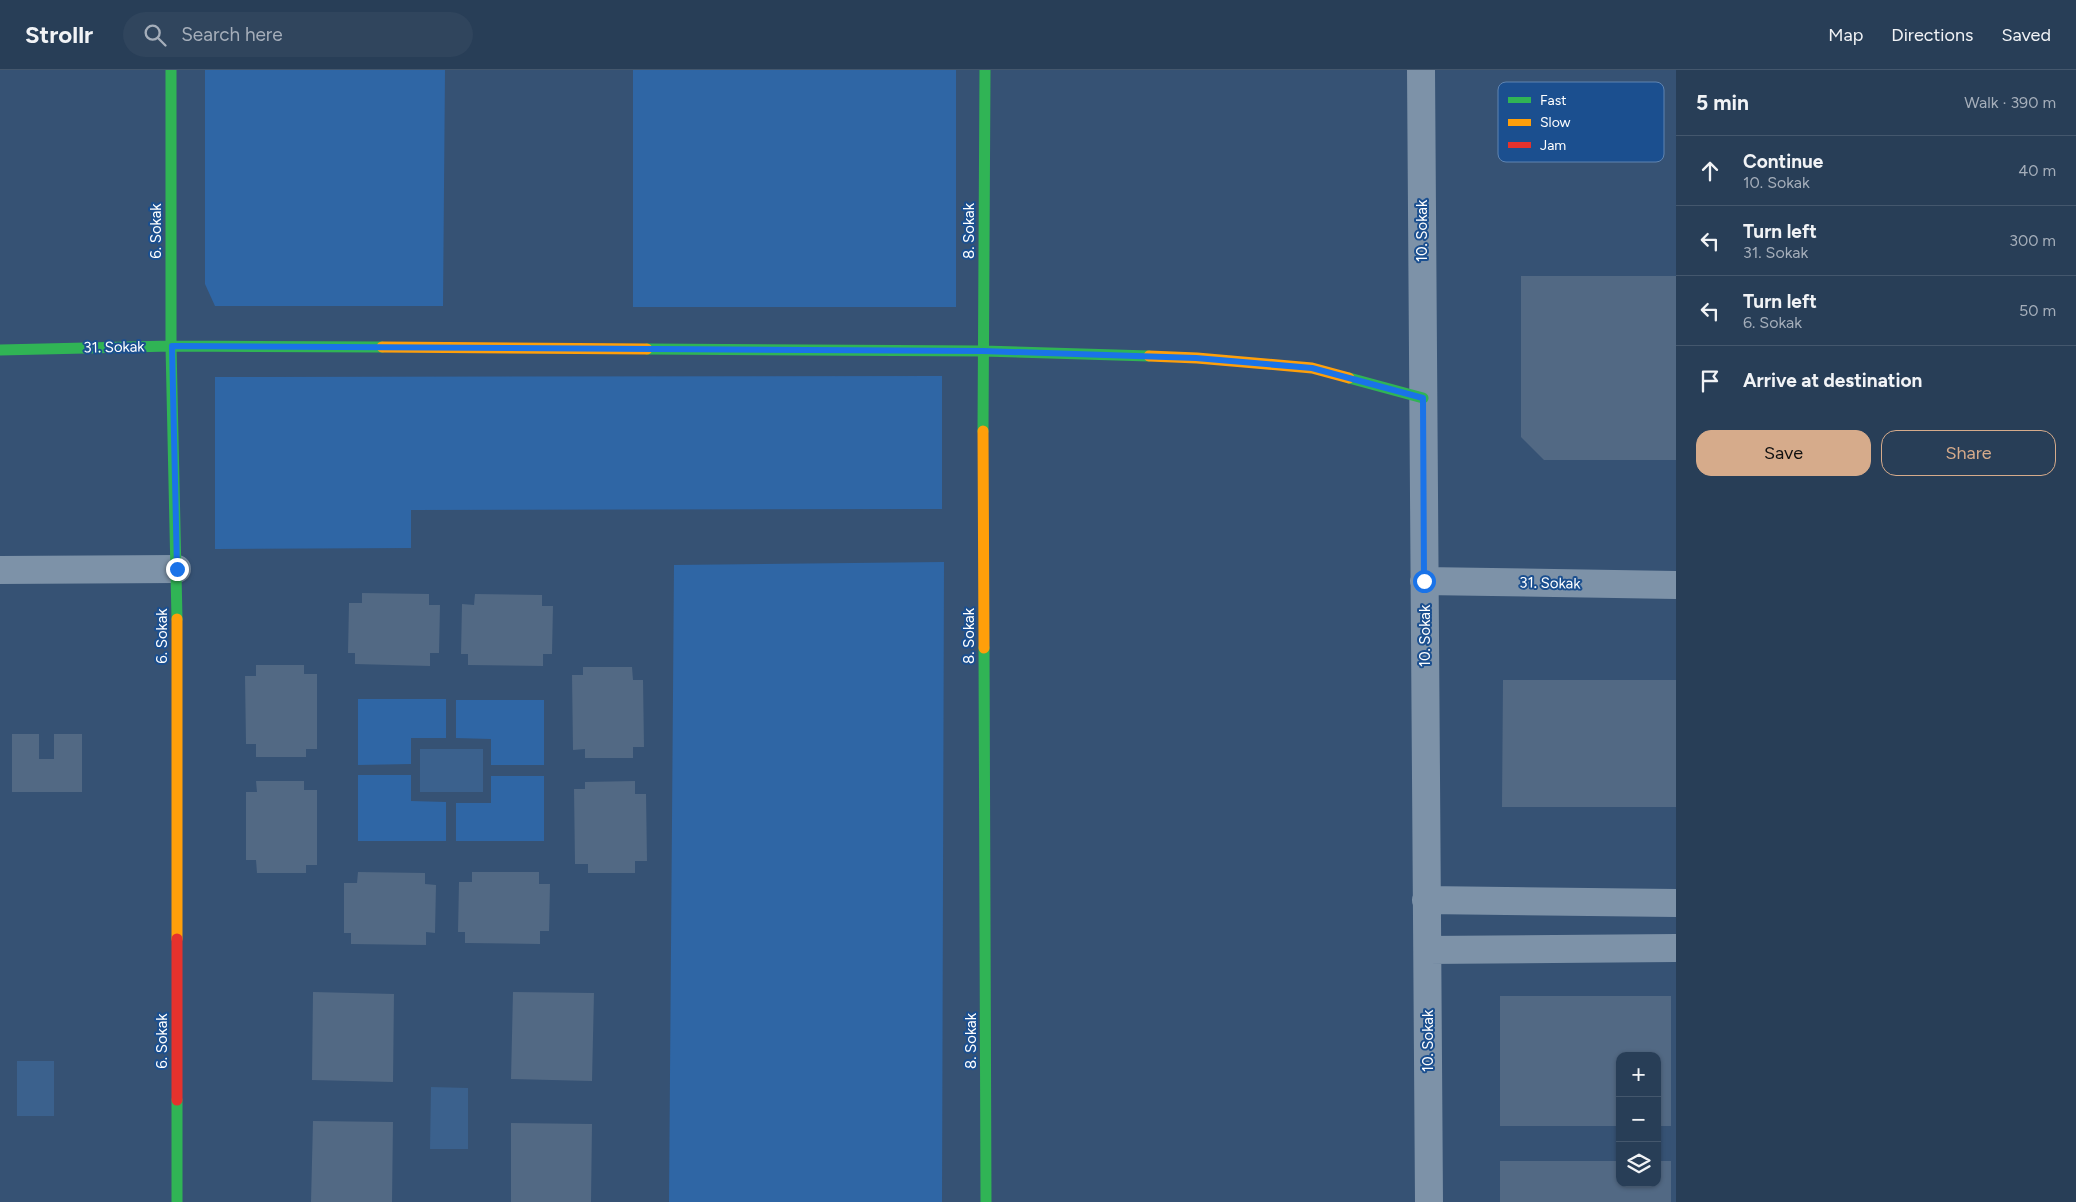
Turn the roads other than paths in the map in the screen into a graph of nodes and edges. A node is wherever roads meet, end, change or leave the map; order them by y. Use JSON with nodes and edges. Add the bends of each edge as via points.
{"nodes":[{"id":1,"x":171,"y":70,"type":"edge"},
{"id":2,"x":985,"y":70,"type":"edge"},
{"id":3,"x":1421,"y":70,"type":"edge"},
{"id":4,"x":172,"y":346,"type":"junction"},
{"id":5,"x":0,"y":350,"type":"edge"},
{"id":6,"x":983,"y":351,"type":"junction"},
{"id":7,"x":1423,"y":398,"type":"junction"},
{"id":8,"x":177,"y":569,"type":"junction"},
{"id":9,"x":0,"y":570,"type":"edge"},
{"id":10,"x":1424,"y":581,"type":"junction"},
{"id":11,"x":1676,"y":584,"type":"edge"},
{"id":12,"x":1426,"y":900,"type":"junction"},
{"id":13,"x":1676,"y":903,"type":"edge"},
{"id":14,"x":1676,"y":948,"type":"edge"},
{"id":15,"x":1428,"y":950,"type":"junction"},
{"id":16,"x":178,"y":1202,"type":"edge"},
{"id":17,"x":986,"y":1202,"type":"edge"},
{"id":18,"x":1429,"y":1202,"type":"edge"}],
"edges":[{"from":1,"to":4,"type":"street","name":"6. Sokak"},
{"from":2,"to":6,"type":"street","name":"8. Sokak"},
{"from":3,"to":7,"type":"street","name":"10. Sokak"},
{"from":4,"to":5,"type":"street","name":"31. Sokak"},
{"from":4,"to":6,"type":"street","name":"31. Sokak"},
{"from":4,"to":8,"type":"street","name":"6. Sokak"},
{"from":6,"to":7,"type":"street","name":"31. Sokak","via":[[1196,358],[1312,368]]},
{"from":6,"to":17,"type":"street","name":"8. Sokak"},
{"from":7,"to":10,"type":"street","name":"10. Sokak"},
{"from":8,"to":9,"type":"street"},
{"from":8,"to":16,"type":"street","name":"6. Sokak"},
{"from":10,"to":11,"type":"street","name":"31. Sokak"},
{"from":10,"to":12,"type":"street","name":"10. Sokak"},
{"from":12,"to":13,"type":"street"},
{"from":12,"to":15,"type":"street","name":"10. Sokak"},
{"from":14,"to":15,"type":"street"},
{"from":15,"to":18,"type":"street","name":"10. Sokak"}]}
